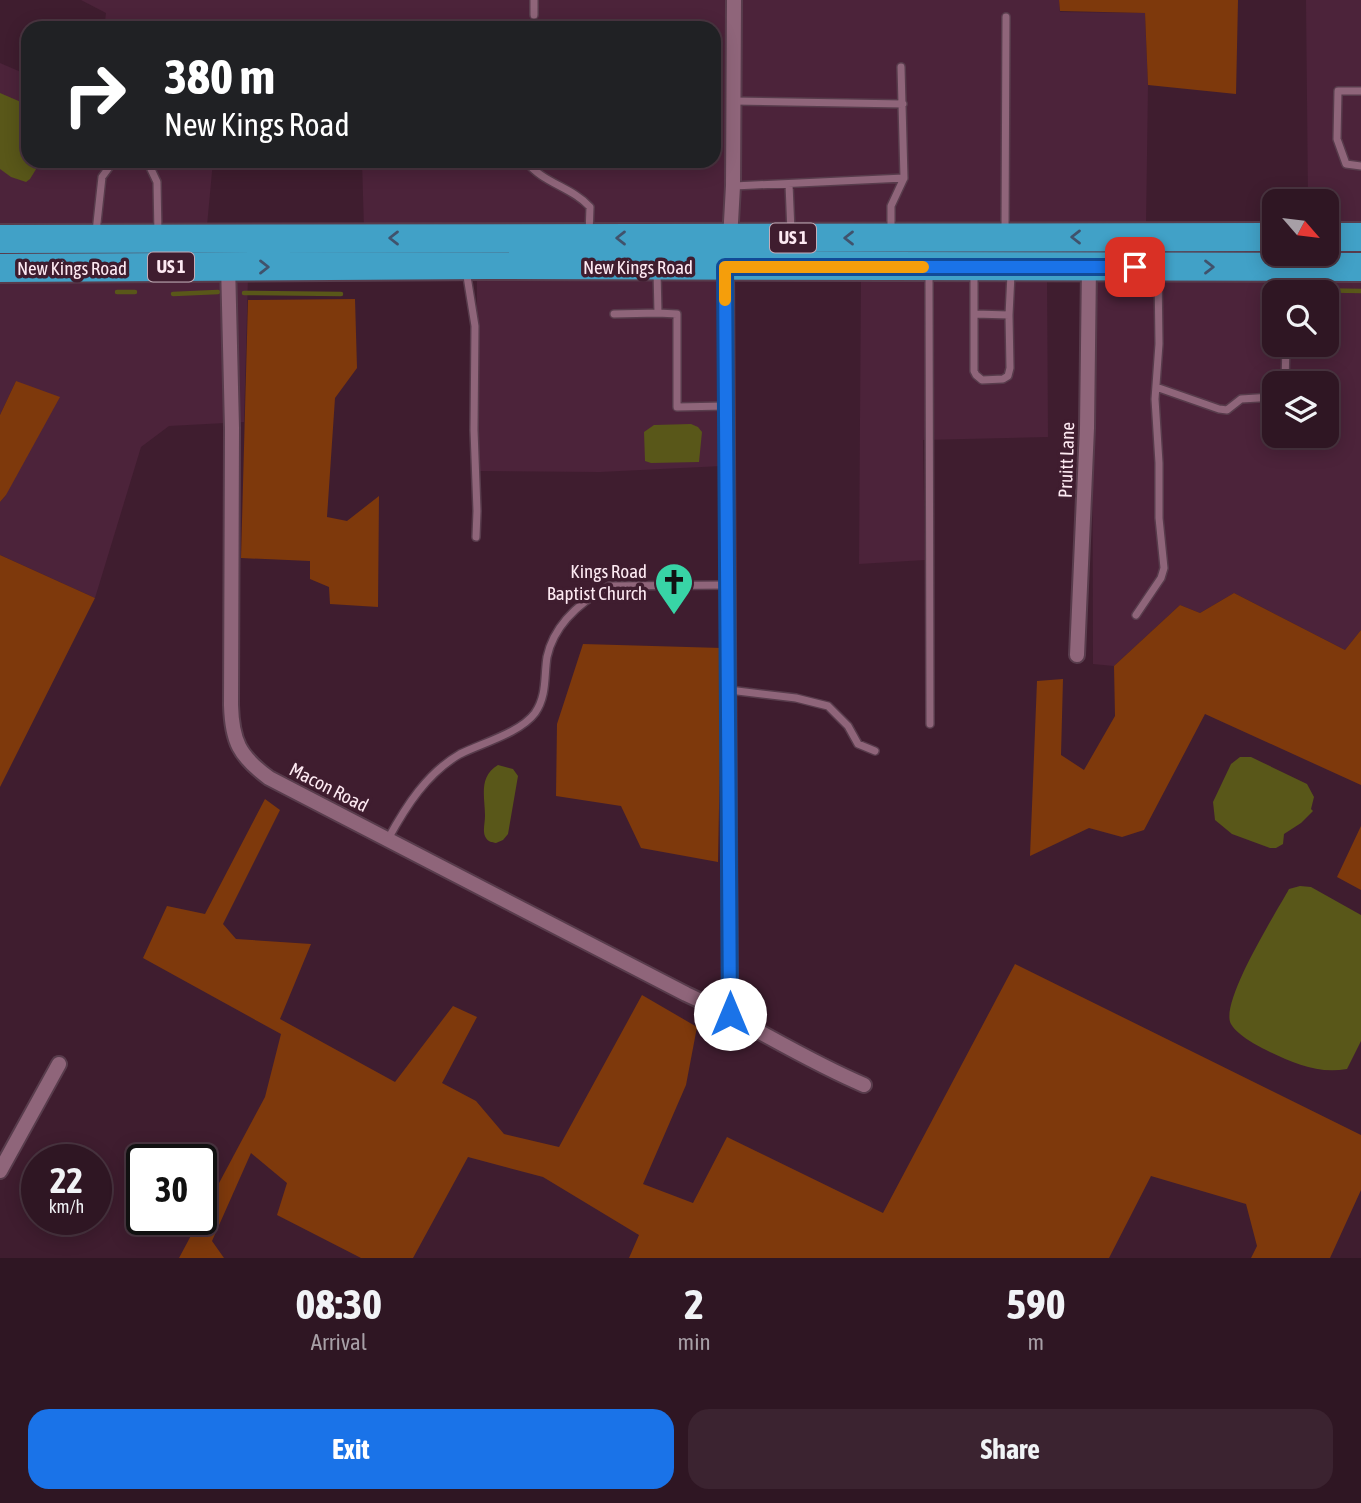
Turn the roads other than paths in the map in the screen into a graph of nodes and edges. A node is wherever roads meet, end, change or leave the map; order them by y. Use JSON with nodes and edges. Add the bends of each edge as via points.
{"nodes":[{"id":1,"x":534,"y":0,"type":"edge"},
{"id":2,"x":734,"y":0,"type":"edge"},
{"id":3,"x":534,"y":15,"type":"dead end"},
{"id":4,"x":1006,"y":17,"type":"dead end"},
{"id":5,"x":901,"y":67,"type":"dead end"},
{"id":6,"x":1361,"y":92,"type":"edge"},
{"id":7,"x":734,"y":101,"type":"junction"},
{"id":8,"x":903,"y":104,"type":"junction"},
{"id":9,"x":1361,"y":166,"type":"edge"},
{"id":10,"x":109,"y":168,"type":"edge"},
{"id":11,"x":150,"y":168,"type":"edge"},
{"id":12,"x":534,"y":168,"type":"edge"},
{"id":13,"x":904,"y":178,"type":"junction"},
{"id":14,"x":789,"y":184,"type":"junction"},
{"id":15,"x":733,"y":186,"type":"junction"},
{"id":16,"x":890,"y":237,"type":"junction"},
{"id":17,"x":1005,"y":237,"type":"junction"},
{"id":18,"x":1339,"y":237,"type":"edge"},
{"id":19,"x":1361,"y":237,"type":"edge"},
{"id":20,"x":589,"y":238,"type":"junction"},
{"id":21,"x":731,"y":238,"type":"junction"},
{"id":22,"x":791,"y":238,"type":"junction"},
{"id":23,"x":0,"y":239,"type":"edge"},
{"id":24,"x":96,"y":239,"type":"junction"},
{"id":25,"x":125,"y":239,"type":"junction"},
{"id":26,"x":158,"y":239,"type":"junction"},
{"id":27,"x":228,"y":239,"type":"junction"},
{"id":28,"x":1262,"y":243,"type":"edge"},
{"id":29,"x":1243,"y":252,"type":"junction"},
{"id":30,"x":0,"y":255,"type":"edge"},
{"id":31,"x":465,"y":266,"type":"junction"},
{"id":32,"x":1088,"y":266,"type":"junction"},
{"id":33,"x":228,"y":267,"type":"junction"},
{"id":34,"x":657,"y":267,"type":"junction"},
{"id":35,"x":725,"y":267,"type":"junction"},
{"id":36,"x":929,"y":267,"type":"junction"},
{"id":37,"x":974,"y":267,"type":"junction"},
{"id":38,"x":1011,"y":267,"type":"junction"},
{"id":39,"x":1158,"y":267,"type":"junction"},
{"id":40,"x":1361,"y":267,"type":"edge"},
{"id":41,"x":0,"y":268,"type":"edge"},
{"id":42,"x":1288,"y":280,"type":"edge"},
{"id":43,"x":658,"y":313,"type":"junction"},
{"id":44,"x":614,"y":314,"type":"dead end"},
{"id":45,"x":975,"y":314,"type":"junction"},
{"id":46,"x":1009,"y":315,"type":"junction"},
{"id":47,"x":1156,"y":387,"type":"junction"},
{"id":48,"x":1262,"y":398,"type":"edge"},
{"id":49,"x":725,"y":406,"type":"junction"},
{"id":50,"x":476,"y":537,"type":"dead end"},
{"id":51,"x":728,"y":585,"type":"junction"},
{"id":52,"x":1136,"y":615,"type":"dead end"},
{"id":53,"x":1077,"y":655,"type":"dead end"},
{"id":54,"x":729,"y":690,"type":"junction"},
{"id":55,"x":930,"y":724,"type":"dead end"},
{"id":56,"x":875,"y":751,"type":"dead end"},
{"id":57,"x":388,"y":839,"type":"junction"},
{"id":58,"x":730,"y":1014,"type":"junction"},
{"id":59,"x":60,"y":1064,"type":"dead end"},
{"id":60,"x":864,"y":1085,"type":"dead end"},
{"id":61,"x":0,"y":1171,"type":"edge"}],
"edges":[{"from":1,"to":3,"type":"lane"},
{"from":2,"to":7,"type":"street"},
{"from":4,"to":17,"type":"lane"},
{"from":5,"to":8,"type":"lane"},
{"from":6,"to":9,"type":"lane","via":[[1338,91],[1337,139],[1346,164]]},
{"from":7,"to":8,"type":"lane"},
{"from":7,"to":15,"type":"street"},
{"from":8,"to":13,"type":"lane"},
{"from":10,"to":24,"type":"lane","via":[[102,177]]},
{"from":11,"to":26,"type":"lane","via":[[157,182]]},
{"from":12,"to":20,"type":"lane","via":[[590,207]]},
{"from":13,"to":14,"type":"lane"},
{"from":13,"to":16,"type":"lane","via":[[891,206]]},
{"from":14,"to":15,"type":"lane"},
{"from":14,"to":22,"type":"lane"},
{"from":15,"to":21,"type":"street"},
{"from":16,"to":17,"type":"highway","name":"New Kings Road","number":"US 1"},
{"from":16,"to":22,"type":"highway","name":"New Kings Road","number":"US 1","one_way":true},
{"from":29,"to":17,"type":"highway","name":"New Kings Road","number":"US 1","one_way":true},
{"from":18,"to":19,"type":"highway"},
{"from":21,"to":20,"type":"highway","name":"New Kings Road","number":"US 1","one_way":true},
{"from":20,"to":27,"type":"highway","name":"New Kings Road","number":"US 1","one_way":true},
{"from":21,"to":22,"type":"highway","name":"New Kings Road","number":"US 1"},
{"from":21,"to":35,"type":"street"},
{"from":23,"to":24,"type":"highway","name":"New Kings Road","number":"US 1"},
{"from":24,"to":25,"type":"highway","name":"New Kings Road","number":"US 1"},
{"from":25,"to":26,"type":"highway","name":"New Kings Road","number":"US 1"},
{"from":25,"to":30,"type":"highway","via":[[46,254]]},
{"from":26,"to":27,"type":"highway","name":"New Kings Road","number":"US 1"},
{"from":27,"to":33,"type":"street","name":"Macon Road"},
{"from":28,"to":29,"type":"highway","name":"New Kings Road","number":"US 1"},
{"from":39,"to":29,"type":"highway","name":"New Kings Road","number":"US 1","one_way":true},
{"from":29,"to":42,"type":"highway","name":"New Kings Road","number":"US 1"},
{"from":33,"to":31,"type":"highway","name":"New Kings Road","number":"US 1","one_way":true},
{"from":31,"to":34,"type":"highway","name":"New Kings Road","number":"US 1"},
{"from":31,"to":50,"type":"lane","via":[[475,326]]},
{"from":32,"to":38,"type":"highway","name":"New Kings Road","number":"US 1"},
{"from":32,"to":39,"type":"highway","name":"New Kings Road","number":"US 1"},
{"from":32,"to":53,"type":"street","name":"Pruitt Lane","via":[[1087,428]]},
{"from":33,"to":41,"type":"highway","name":"New Kings Road","number":"US 1"},
{"from":33,"to":57,"type":"street","name":"Macon Road","via":[[234,740],[253,766],[269,778]]},
{"from":34,"to":35,"type":"highway","name":"New Kings Road","number":"US 1"},
{"from":34,"to":43,"type":"lane"},
{"from":35,"to":36,"type":"highway","name":"New Kings Road","number":"US 1"},
{"from":35,"to":49,"type":"street"},
{"from":36,"to":37,"type":"highway","name":"New Kings Road","number":"US 1"},
{"from":36,"to":55,"type":"lane"},
{"from":37,"to":38,"type":"highway","name":"New Kings Road","number":"US 1"},
{"from":37,"to":45,"type":"lane"},
{"from":38,"to":46,"type":"lane"},
{"from":39,"to":47,"type":"lane"},
{"from":40,"to":42,"type":"highway","name":"New Kings Road","number":"US 1"},
{"from":43,"to":44,"type":"lane"},
{"from":43,"to":49,"type":"lane","via":[[677,314],[677,407]]},
{"from":45,"to":46,"type":"lane"},
{"from":45,"to":46,"type":"lane","via":[[974,371],[982,380],[1008,376]]},
{"from":47,"to":48,"type":"lane","via":[[1227,410],[1241,399]]},
{"from":47,"to":52,"type":"lane","via":[[1158,518],[1164,568]]},
{"from":49,"to":51,"type":"street"},
{"from":51,"to":54,"type":"street"},
{"from":51,"to":57,"type":"lane","via":[[609,586],[589,599],[553,640],[536,712],[526,723],[440,769],[405,808]]},
{"from":54,"to":56,"type":"lane","via":[[828,706],[858,744]]},
{"from":54,"to":58,"type":"street"},
{"from":57,"to":58,"type":"street","name":"Macon Road"},
{"from":58,"to":60,"type":"street","name":"Macon Road","via":[[820,1067]]},
{"from":59,"to":61,"type":"street"}]}
